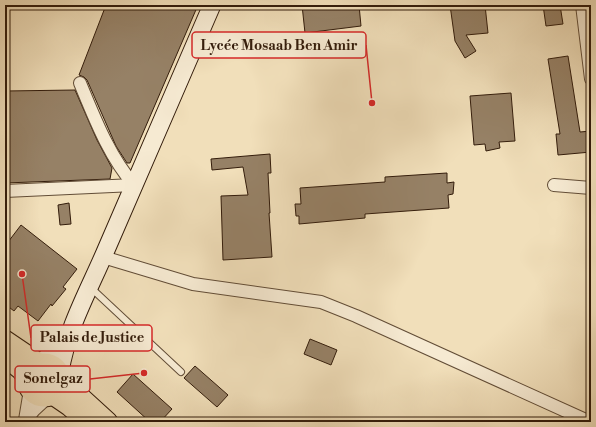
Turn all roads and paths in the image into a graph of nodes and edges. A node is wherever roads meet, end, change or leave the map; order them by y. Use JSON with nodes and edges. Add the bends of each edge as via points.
{"nodes":[{"id":1,"x":212,"y":5,"type":"edge"},
{"id":2,"x":582,"y":5,"type":"edge"},
{"id":3,"x":591,"y":79,"type":"edge"},
{"id":4,"x":80,"y":83,"type":"dead end"},
{"id":5,"x":134,"y":185,"type":"junction"},
{"id":6,"x":554,"y":185,"type":"dead end"},
{"id":7,"x":591,"y":188,"type":"edge"},
{"id":8,"x":5,"y":191,"type":"edge"},
{"id":9,"x":103,"y":257,"type":"junction"},
{"id":10,"x":90,"y":287,"type":"junction"},
{"id":11,"x":72,"y":324,"type":"junction"},
{"id":12,"x":5,"y":340,"type":"edge"},
{"id":13,"x":5,"y":357,"type":"edge"},
{"id":14,"x":181,"y":372,"type":"dead end"},
{"id":15,"x":35,"y":373,"type":"junction"},
{"id":16,"x":56,"y":386,"type":"junction"},
{"id":17,"x":25,"y":422,"type":"edge"},
{"id":18,"x":87,"y":422,"type":"edge"},
{"id":19,"x":108,"y":422,"type":"edge"},
{"id":20,"x":590,"y":422,"type":"edge"}],
"edges":[{"from":1,"to":5,"type":"street"},
{"from":2,"to":3,"type":"street"},
{"from":4,"to":5,"type":"street","via":[[121,170]]},
{"from":5,"to":8,"type":"street"},
{"from":5,"to":9,"type":"street"},
{"from":6,"to":7,"type":"street"},
{"from":9,"to":10,"type":"street"},
{"from":9,"to":20,"type":"street","via":[[193,284],[321,302]]},
{"from":10,"to":11,"type":"street"},
{"from":10,"to":14,"type":"lane"},
{"from":11,"to":15,"type":"street"},
{"from":11,"to":16,"type":"street"},
{"from":12,"to":15,"type":"main road"},
{"from":13,"to":15,"type":"main road","via":[[21,370]]},
{"from":15,"to":16,"type":"main road","via":[[50,363],[56,366]]},
{"from":15,"to":16,"type":"main road","via":[[35,394],[41,397]]},
{"from":15,"to":17,"type":"street"},
{"from":16,"to":17,"type":"street"},
{"from":16,"to":18,"type":"main road","via":[[69,406]]},
{"from":16,"to":19,"type":"main road"}]}
